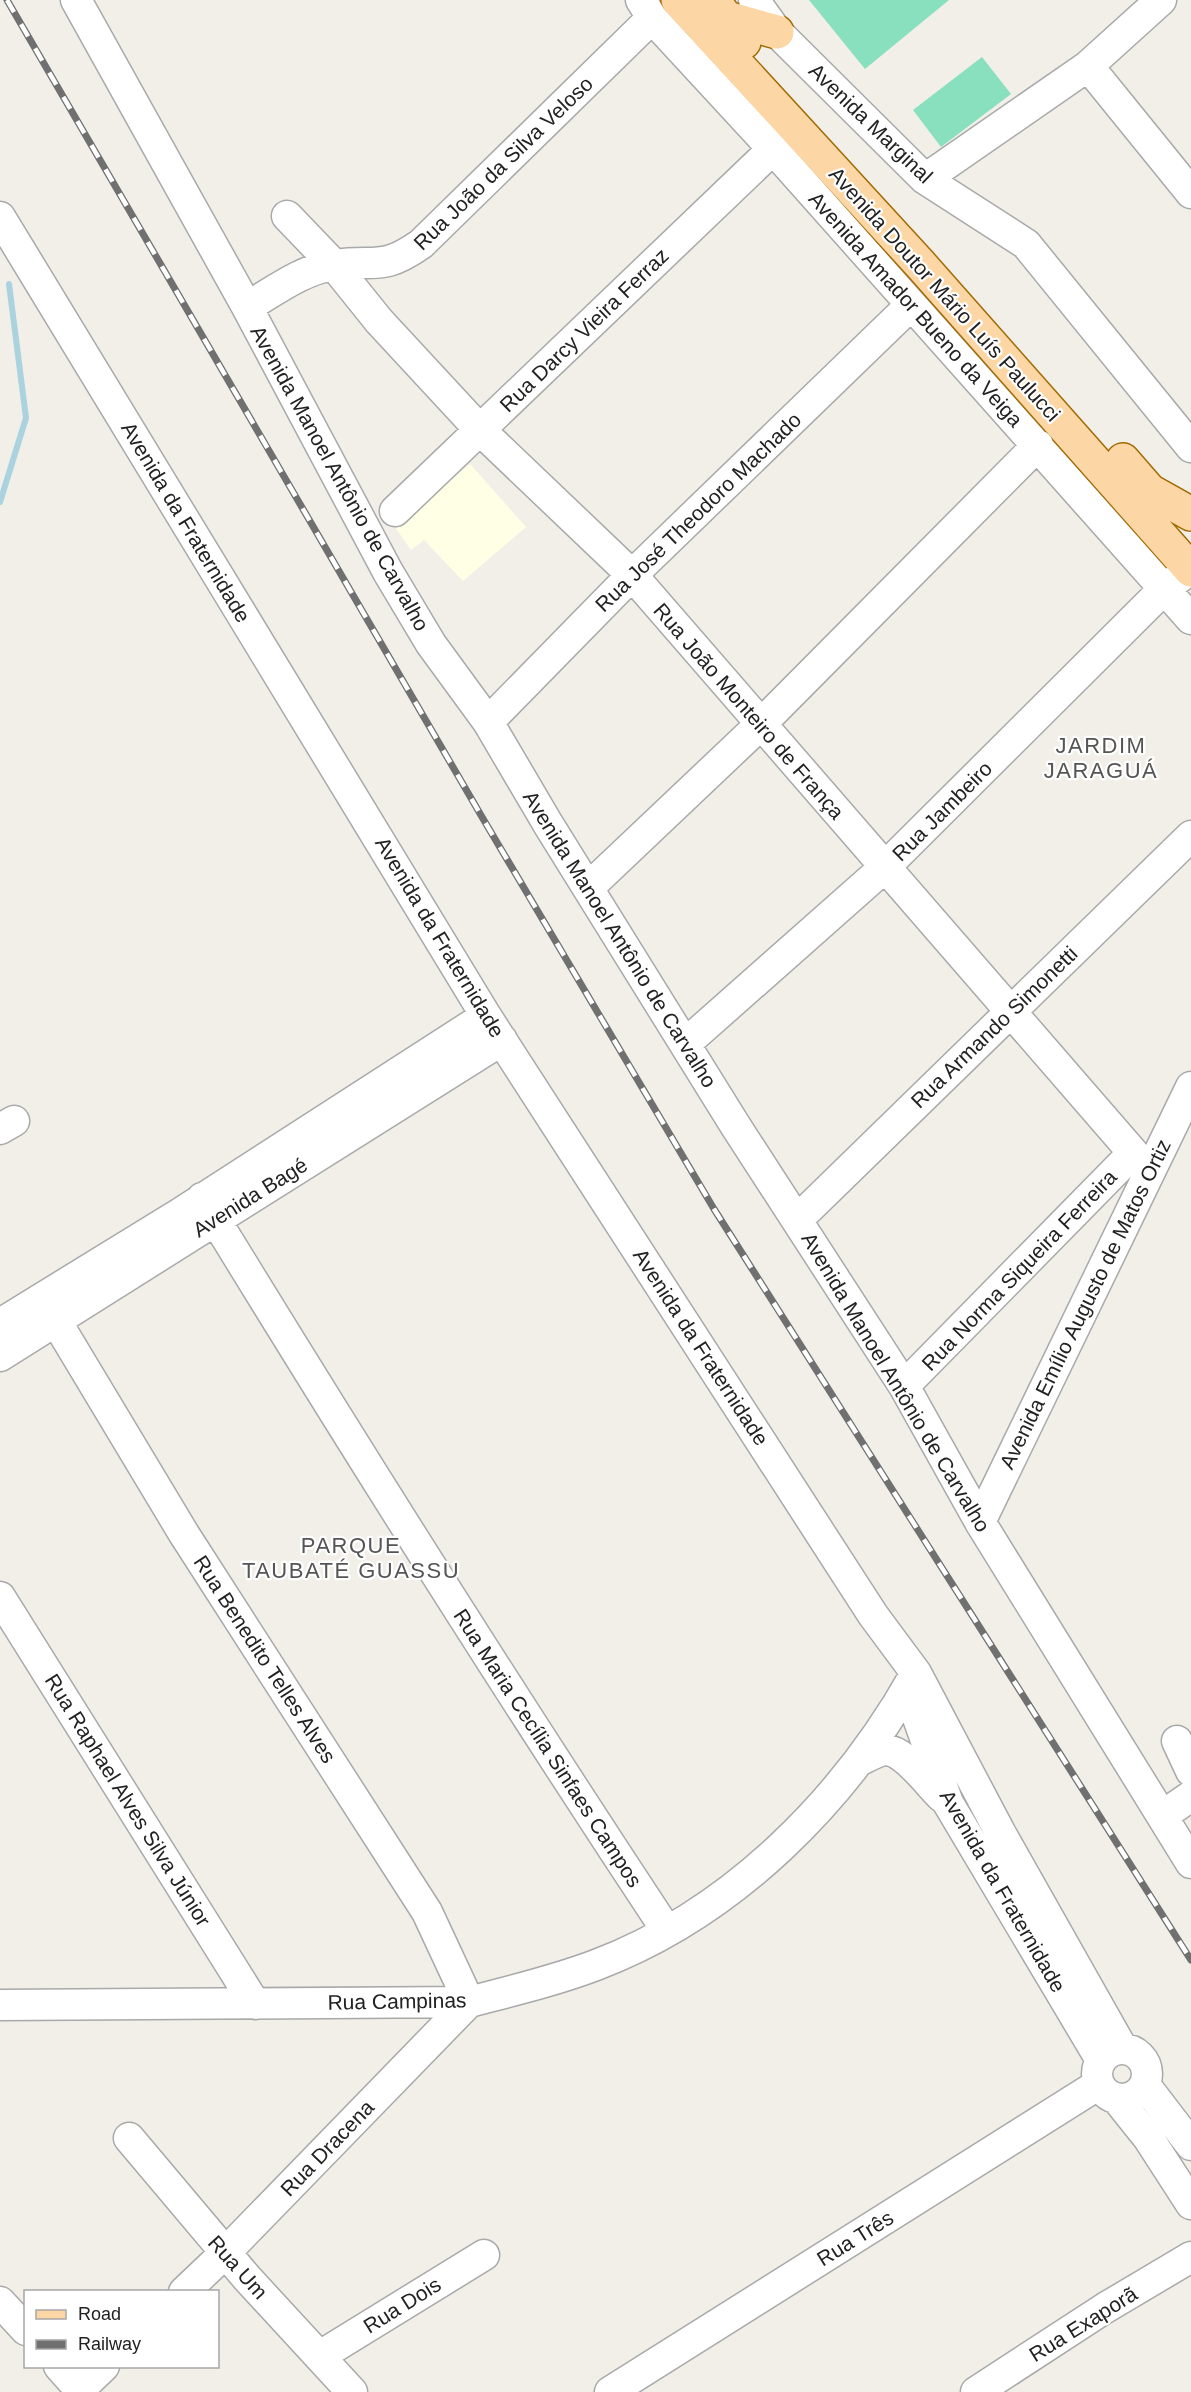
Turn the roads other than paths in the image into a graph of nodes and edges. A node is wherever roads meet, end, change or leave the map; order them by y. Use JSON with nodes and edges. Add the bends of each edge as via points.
{"nodes":[{"id":1,"x":76,"y":0,"type":"edge"},
{"id":2,"x":754,"y":0,"type":"edge"},
{"id":3,"x":1161,"y":0,"type":"edge"},
{"id":4,"x":684,"y":9,"type":"edge"},
{"id":5,"x":777,"y":32,"type":"junction"},
{"id":6,"x":1088,"y":66,"type":"junction"},
{"id":7,"x":773,"y":149,"type":"junction"},
{"id":8,"x":925,"y":179,"type":"junction"},
{"id":9,"x":1191,"y":193,"type":"edge"},
{"id":10,"x":287,"y":216,"type":"dead end"},
{"id":11,"x":0,"y":217,"type":"edge"},
{"id":12,"x":333,"y":265,"type":"junction"},
{"id":13,"x":911,"y":305,"type":"junction"},
{"id":14,"x":247,"y":307,"type":"junction"},
{"id":15,"x":480,"y":430,"type":"junction"},
{"id":16,"x":1038,"y":445,"type":"junction"},
{"id":17,"x":1191,"y":447,"type":"edge"},
{"id":18,"x":395,"y":511,"type":"dead end"},
{"id":19,"x":1191,"y":514,"type":"edge"},
{"id":20,"x":1191,"y":569,"type":"edge"},
{"id":21,"x":632,"y":575,"type":"junction"},
{"id":22,"x":1164,"y":589,"type":"junction"},
{"id":23,"x":1191,"y":619,"type":"edge"},
{"id":24,"x":488,"y":722,"type":"junction"},
{"id":25,"x":760,"y":724,"type":"junction"},
{"id":26,"x":1191,"y":836,"type":"edge"},
{"id":27,"x":885,"y":867,"type":"junction"},
{"id":28,"x":589,"y":887,"type":"junction"},
{"id":29,"x":1010,"y":1011,"type":"junction"},
{"id":30,"x":494,"y":1028,"type":"junction"},
{"id":31,"x":685,"y":1044,"type":"junction"},
{"id":32,"x":1191,"y":1087,"type":"edge"},
{"id":33,"x":1141,"y":1162,"type":"junction"},
{"id":34,"x":208,"y":1209,"type":"junction"},
{"id":35,"x":798,"y":1219,"type":"junction"},
{"id":36,"x":56,"y":1321,"type":"junction"},
{"id":37,"x":0,"y":1324,"type":"edge"},
{"id":38,"x":0,"y":1356,"type":"edge"},
{"id":39,"x":904,"y":1386,"type":"junction"},
{"id":40,"x":980,"y":1522,"type":"junction"},
{"id":41,"x":0,"y":1597,"type":"edge"},
{"id":42,"x":912,"y":1681,"type":"junction"},
{"id":43,"x":877,"y":1737,"type":"junction"},
{"id":44,"x":927,"y":1739,"type":"junction"},
{"id":45,"x":1177,"y":1742,"type":"dead end"},
{"id":46,"x":859,"y":1761,"type":"junction"},
{"id":47,"x":1191,"y":1772,"type":"edge"},
{"id":48,"x":1191,"y":1796,"type":"edge"},
{"id":49,"x":948,"y":1803,"type":"junction"},
{"id":50,"x":1162,"y":1816,"type":"junction"},
{"id":51,"x":1001,"y":1834,"type":"junction"},
{"id":52,"x":1191,"y":1863,"type":"edge"},
{"id":53,"x":667,"y":1931,"type":"junction"},
{"id":54,"x":469,"y":2001,"type":"junction"},
{"id":55,"x":255,"y":2004,"type":"junction"},
{"id":56,"x":0,"y":2005,"type":"edge"},
{"id":57,"x":1110,"y":2073,"type":"junction"},
{"id":58,"x":1145,"y":2085,"type":"junction"},
{"id":59,"x":129,"y":2138,"type":"dead end"},
{"id":60,"x":1191,"y":2145,"type":"edge"},
{"id":61,"x":1191,"y":2204,"type":"edge"},
{"id":62,"x":225,"y":2253,"type":"junction"},
{"id":63,"x":484,"y":2255,"type":"dead end"},
{"id":64,"x":1191,"y":2257,"type":"edge"},
{"id":65,"x":186,"y":2290,"type":"edge"},
{"id":66,"x":0,"y":2302,"type":"edge"},
{"id":67,"x":24,"y":2328,"type":"edge"},
{"id":68,"x":320,"y":2356,"type":"junction"},
{"id":69,"x":60,"y":2368,"type":"edge"},
{"id":70,"x":103,"y":2368,"type":"edge"},
{"id":71,"x":79,"y":2391,"type":"edge"},
{"id":72,"x":352,"y":2392,"type":"edge"},
{"id":73,"x":610,"y":2392,"type":"edge"},
{"id":74,"x":976,"y":2392,"type":"edge"}],
"edges":[{"from":1,"to":14,"type":"street","name":"Avenida Manoel Antônio de Carvalho"},
{"from":2,"to":5,"type":"street","name":"Avenida Marginal"},
{"from":3,"to":6,"type":"street"},
{"from":4,"to":5,"type":"main road"},
{"from":4,"to":7,"type":"street","name":"Avenida Amador Bueno da Veiga"},
{"from":4,"to":12,"type":"street","name":"Rua João da Silva Veloso","via":[[421,244],[399,260]]},
{"from":4,"to":19,"type":"main road","name":"Avenida Doutor Mário Luís Paulucci","via":[[937,250],[1150,491]]},
{"from":4,"to":20,"type":"main road","name":"Avenida Doutor Mário Luís Paulucci","via":[[929,273]]},
{"from":5,"to":8,"type":"street","name":"Avenida Marginal"},
{"from":6,"to":8,"type":"street"},
{"from":6,"to":9,"type":"street"},
{"from":7,"to":13,"type":"street","name":"Avenida Amador Bueno da Veiga"},
{"from":7,"to":15,"type":"street","name":"Rua Darcy Vieira Ferraz"},
{"from":8,"to":17,"type":"street","name":"Avenida Marginal","via":[[1026,244]]},
{"from":10,"to":12,"type":"street","name":"Rua João Monteiro de França"},
{"from":11,"to":30,"type":"street","name":"Avenida da Fraternidade"},
{"from":12,"to":14,"type":"street","name":"Rua João da Silva Veloso","via":[[311,271]]},
{"from":12,"to":15,"type":"street","name":"Rua João Monteiro de França","via":[[378,321]]},
{"from":13,"to":16,"type":"street","name":"Avenida Amador Bueno da Veiga"},
{"from":13,"to":21,"type":"street","name":"Rua José Theodoro Machado"},
{"from":14,"to":24,"type":"street","name":"Avenida Manoel Antônio de Carvalho","via":[[388,572],[431,644]]},
{"from":15,"to":18,"type":"street","name":"Rua Darcy Vieira Ferraz"},
{"from":15,"to":21,"type":"street","name":"Rua João Monteiro de França"},
{"from":16,"to":22,"type":"street","name":"Avenida Amador Bueno da Veiga"},
{"from":16,"to":25,"type":"street"},
{"from":20,"to":22,"type":"street","name":"Rua Jambeiro"},
{"from":21,"to":24,"type":"street","name":"Rua José Theodoro Machado"},
{"from":21,"to":25,"type":"street","name":"Rua João Monteiro de França"},
{"from":22,"to":23,"type":"street","name":"Avenida Amador Bueno da Veiga"},
{"from":22,"to":27,"type":"street","name":"Rua Jambeiro"},
{"from":24,"to":28,"type":"street","name":"Avenida Manoel Antônio de Carvalho"},
{"from":25,"to":27,"type":"street","name":"Rua João Monteiro de França"},
{"from":25,"to":28,"type":"street"},
{"from":26,"to":29,"type":"street","name":"Rua Armando Simonetti"},
{"from":27,"to":29,"type":"street","name":"Rua João Monteiro de França"},
{"from":27,"to":31,"type":"street","name":"Rua Jambeiro"},
{"from":28,"to":31,"type":"street","name":"Avenida Manoel Antônio de Carvalho"},
{"from":29,"to":33,"type":"street","name":"Rua João Monteiro de França"},
{"from":29,"to":35,"type":"street","name":"Rua Armando Simonetti"},
{"from":30,"to":34,"type":"street","name":"Avenida Bagé"},
{"from":30,"to":42,"type":"street","name":"Avenida da Fraternidade","via":[[896,1647]]},
{"from":31,"to":35,"type":"street","name":"Avenida Manoel Antônio de Carvalho"},
{"from":32,"to":33,"type":"street","name":"Avenida Emílio Augusto de Matos Ortiz"},
{"from":33,"to":39,"type":"street","name":"Rua Norma Siqueira Ferreira"},
{"from":33,"to":40,"type":"street","name":"Avenida Emílio Augusto de Matos Ortiz"},
{"from":34,"to":36,"type":"street","name":"Avenida Bagé"},
{"from":34,"to":37,"type":"street","name":"Avenida Bagé"},
{"from":34,"to":53,"type":"street","name":"Rua Maria Cecília Sinfaes Campos","via":[[509,1692]]},
{"from":35,"to":39,"type":"street","name":"Avenida Manoel Antônio de Carvalho"},
{"from":36,"to":38,"type":"street","name":"Avenida Bagé"},
{"from":36,"to":54,"type":"street","name":"Rua Benedito Telles Alves","via":[[184,1534],[427,1912]]},
{"from":39,"to":40,"type":"street","name":"Avenida Manoel Antônio de Carvalho"},
{"from":40,"to":50,"type":"street","name":"Avenida Manoel Antônio de Carvalho"},
{"from":41,"to":55,"type":"street","name":"Rua Raphael Alves Silva Júnior"},
{"from":42,"to":43,"type":"street","name":"Rua Campinas"},
{"from":42,"to":44,"type":"street","name":"Avenida da Fraternidade"},
{"from":42,"to":51,"type":"street","name":"Avenida da Fraternidade"},
{"from":43,"to":44,"type":"street","via":[[912,1735]]},
{"from":43,"to":46,"type":"street","name":"Rua Campinas"},
{"from":44,"to":49,"type":"street","name":"Avenida da Fraternidade"},
{"from":44,"to":51,"type":"street","via":[[955,1766]]},
{"from":45,"to":47,"type":"street"},
{"from":46,"to":49,"type":"street","via":[[883,1750],[894,1751],[907,1759]]},
{"from":46,"to":53,"type":"street","name":"Rua Campinas","via":[[758,1869]]},
{"from":48,"to":50,"type":"street"},
{"from":49,"to":57,"type":"street","name":"Avenida da Fraternidade"},
{"from":50,"to":52,"type":"street","name":"Avenida Manoel Antônio de Carvalho"},
{"from":51,"to":57,"type":"street","name":"Avenida da Fraternidade"},
{"from":53,"to":54,"type":"street","name":"Rua Campinas","via":[[597,1965]]},
{"from":54,"to":55,"type":"street","name":"Rua Campinas"},
{"from":54,"to":62,"type":"street","name":"Rua Dracena"},
{"from":55,"to":56,"type":"street","name":"Rua Campinas"},
{"from":57,"to":58,"type":"street","via":[[1133,2097]]},
{"from":57,"to":58,"type":"street","name":"Avenida da Fraternidade","via":[[1131,2050],[1144,2060]]},
{"from":57,"to":61,"type":"street","name":"Avenida da Fraternidade"},
{"from":57,"to":73,"type":"street","name":"Rua Três"},
{"from":58,"to":60,"type":"street","name":"Avenida da Fraternidade"},
{"from":59,"to":62,"type":"street","name":"Rua Um"},
{"from":62,"to":65,"type":"street","name":"Rua Dracena"},
{"from":62,"to":68,"type":"street","name":"Rua Um"},
{"from":63,"to":68,"type":"street","name":"Rua Dois"},
{"from":64,"to":74,"type":"street","name":"Rua Exaporã"},
{"from":66,"to":67,"type":"street"},
{"from":68,"to":72,"type":"street","name":"Rua Um"},
{"from":69,"to":71,"type":"street"},
{"from":70,"to":71,"type":"street"}]}
